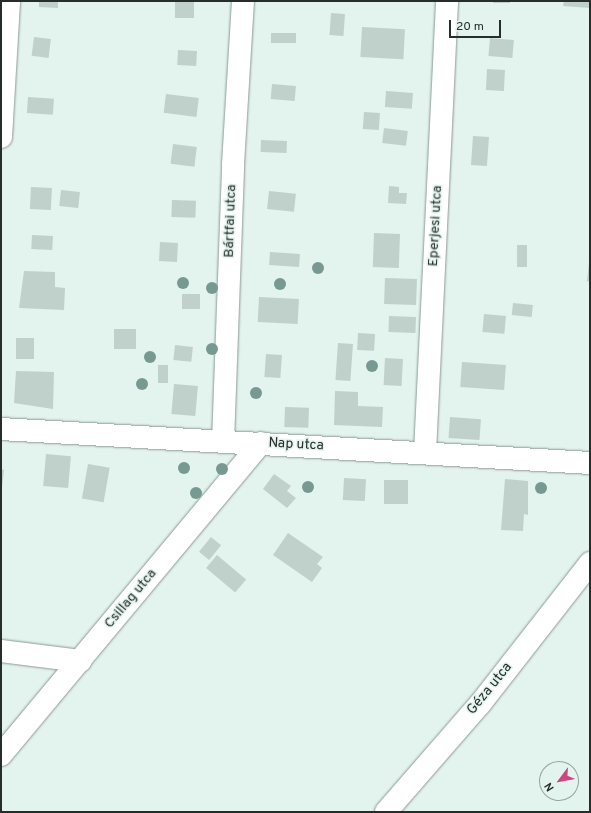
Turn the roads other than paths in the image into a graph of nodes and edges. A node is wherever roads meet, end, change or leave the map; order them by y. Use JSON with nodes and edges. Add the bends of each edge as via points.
{"nodes":[{"id":1,"x":9,"y":1,"type":"edge"},
{"id":2,"x":243,"y":1,"type":"edge"},
{"id":3,"x":447,"y":1,"type":"edge"},
{"id":4,"x":1,"y":137,"type":"edge"},
{"id":5,"x":1,"y":429,"type":"edge"},
{"id":6,"x":223,"y":442,"type":"junction"},
{"id":7,"x":261,"y":443,"type":"junction"},
{"id":8,"x":425,"y":452,"type":"junction"},
{"id":9,"x":590,"y":463,"type":"edge"},
{"id":10,"x":590,"y":563,"type":"edge"},
{"id":11,"x":1,"y":652,"type":"edge"},
{"id":12,"x":80,"y":661,"type":"junction"},
{"id":13,"x":1,"y":755,"type":"edge"},
{"id":14,"x":386,"y":812,"type":"edge"}],
"edges":[{"from":1,"to":4,"type":"street"},
{"from":2,"to":6,"type":"street","name":"Bártfai utca","via":[[233,164]]},
{"from":3,"to":8,"type":"street","name":"Eperjesi utca"},
{"from":5,"to":6,"type":"street","name":"Nap utca"},
{"from":6,"to":7,"type":"street","name":"Nap utca"},
{"from":7,"to":8,"type":"street","name":"Nap utca"},
{"from":7,"to":12,"type":"street","name":"Csillag utca"},
{"from":8,"to":9,"type":"street","name":"Nap utca"},
{"from":10,"to":14,"type":"street","name":"Géza utca","via":[[480,704]]},
{"from":11,"to":12,"type":"street"},
{"from":12,"to":13,"type":"street","name":"Csillag utca"}]}
